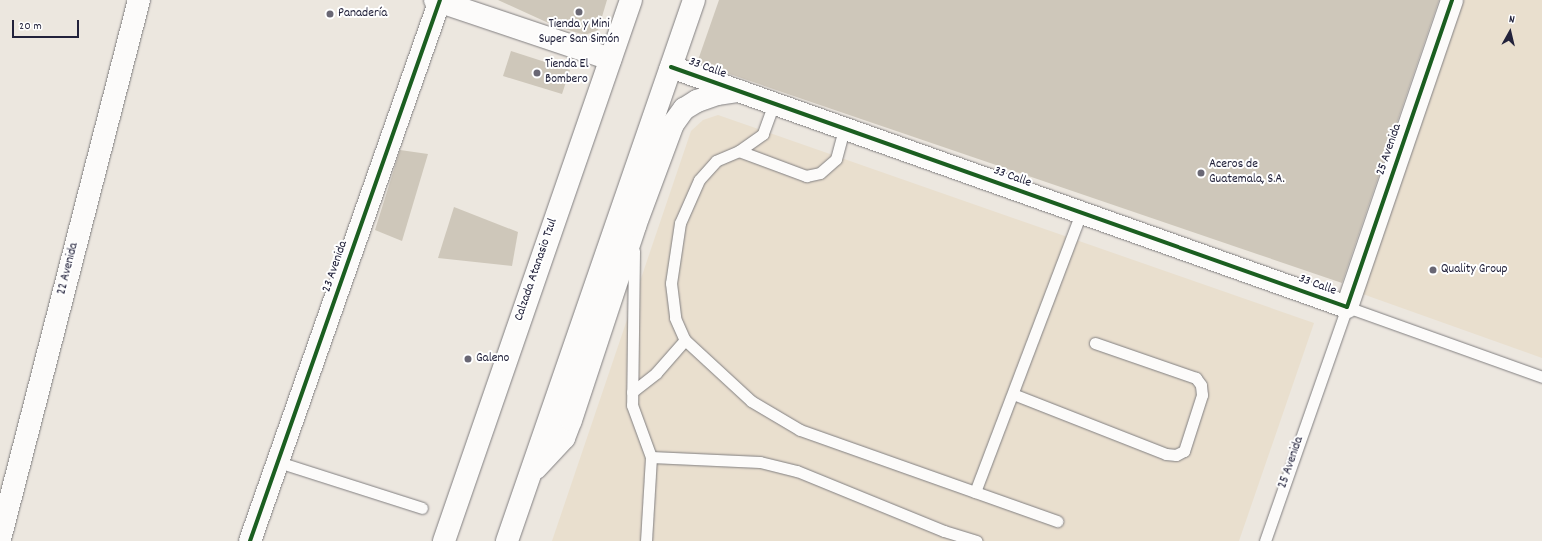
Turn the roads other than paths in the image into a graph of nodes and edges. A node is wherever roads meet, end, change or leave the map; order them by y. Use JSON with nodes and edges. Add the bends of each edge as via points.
{"nodes":[{"id":1,"x":139,"y":0,"type":"edge"},
{"id":2,"x":438,"y":0,"type":"edge"},
{"id":3,"x":631,"y":0,"type":"edge"},
{"id":4,"x":694,"y":0,"type":"edge"},
{"id":5,"x":1452,"y":0,"type":"edge"},
{"id":6,"x":610,"y":59,"type":"junction"},
{"id":7,"x":671,"y":67,"type":"junction"},
{"id":8,"x":739,"y":91,"type":"junction"},
{"id":9,"x":774,"y":103,"type":"junction"},
{"id":10,"x":844,"y":129,"type":"junction"},
{"id":11,"x":739,"y":151,"type":"junction"},
{"id":12,"x":1080,"y":212,"type":"junction"},
{"id":13,"x":635,"y":226,"type":"junction"},
{"id":14,"x":1347,"y":307,"type":"junction"},
{"id":15,"x":685,"y":340,"type":"junction"},
{"id":16,"x":1095,"y":343,"type":"dead end"},
{"id":17,"x":1542,"y":377,"type":"edge"},
{"id":18,"x":632,"y":392,"type":"junction"},
{"id":19,"x":1013,"y":394,"type":"junction"},
{"id":20,"x":651,"y":457,"type":"junction"},
{"id":21,"x":278,"y":462,"type":"junction"},
{"id":22,"x":531,"y":473,"type":"junction"},
{"id":23,"x":975,"y":492,"type":"junction"},
{"id":24,"x":422,"y":508,"type":"dead end"},
{"id":25,"x":1057,"y":521,"type":"dead end"},
{"id":26,"x":0,"y":539,"type":"edge"},
{"id":27,"x":250,"y":541,"type":"edge"},
{"id":28,"x":444,"y":541,"type":"edge"},
{"id":29,"x":507,"y":541,"type":"edge"},
{"id":30,"x":646,"y":541,"type":"edge"},
{"id":31,"x":977,"y":541,"type":"edge"},
{"id":32,"x":1265,"y":541,"type":"edge"}],
"edges":[{"from":1,"to":26,"type":"street","name":"22 Avenida"},
{"from":2,"to":6,"type":"street"},
{"from":2,"to":21,"type":"street","name":"23 Avenida"},
{"from":3,"to":6,"type":"street","name":"Calzada Atanasio Tzul"},
{"from":4,"to":7,"type":"street"},
{"from":5,"to":14,"type":"street","name":"25 Avenida"},
{"from":6,"to":28,"type":"street","name":"Calzada Atanasio Tzul"},
{"from":7,"to":8,"type":"street","name":"33 Calle"},
{"from":7,"to":22,"type":"street"},
{"from":8,"to":9,"type":"street","name":"33 Calle"},
{"from":8,"to":13,"type":"street","via":[[697,100],[676,118]]},
{"from":9,"to":10,"type":"street","name":"33 Calle"},
{"from":9,"to":11,"type":"lane","via":[[763,134]]},
{"from":10,"to":11,"type":"lane","via":[[836,159],[820,173],[806,176]]},
{"from":10,"to":12,"type":"street","name":"33 Calle"},
{"from":11,"to":15,"type":"lane","via":[[716,161],[699,180],[680,223],[671,283],[674,318]]},
{"from":12,"to":14,"type":"street","name":"33 Calle"},
{"from":12,"to":19,"type":"lane"},
{"from":13,"to":18,"type":"lane"},
{"from":13,"to":22,"type":"street","via":[[564,438]]},
{"from":14,"to":17,"type":"lane","name":"33 Calle"},
{"from":14,"to":32,"type":"lane","name":"25 Avenida"},
{"from":15,"to":18,"type":"lane","via":[[656,373]]},
{"from":15,"to":23,"type":"lane","via":[[751,401],[800,430]]},
{"from":16,"to":19,"type":"lane","via":[[1198,382],[1202,395],[1184,451],[1176,455],[1166,454]]},
{"from":18,"to":20,"type":"lane","via":[[632,405]]},
{"from":19,"to":23,"type":"lane"},
{"from":20,"to":30,"type":"lane"},
{"from":20,"to":31,"type":"lane","via":[[760,462],[797,472],[944,531]]},
{"from":21,"to":24,"type":"lane"},
{"from":21,"to":27,"type":"street","name":"23 Avenida"},
{"from":22,"to":29,"type":"street"},
{"from":23,"to":25,"type":"lane"}]}
